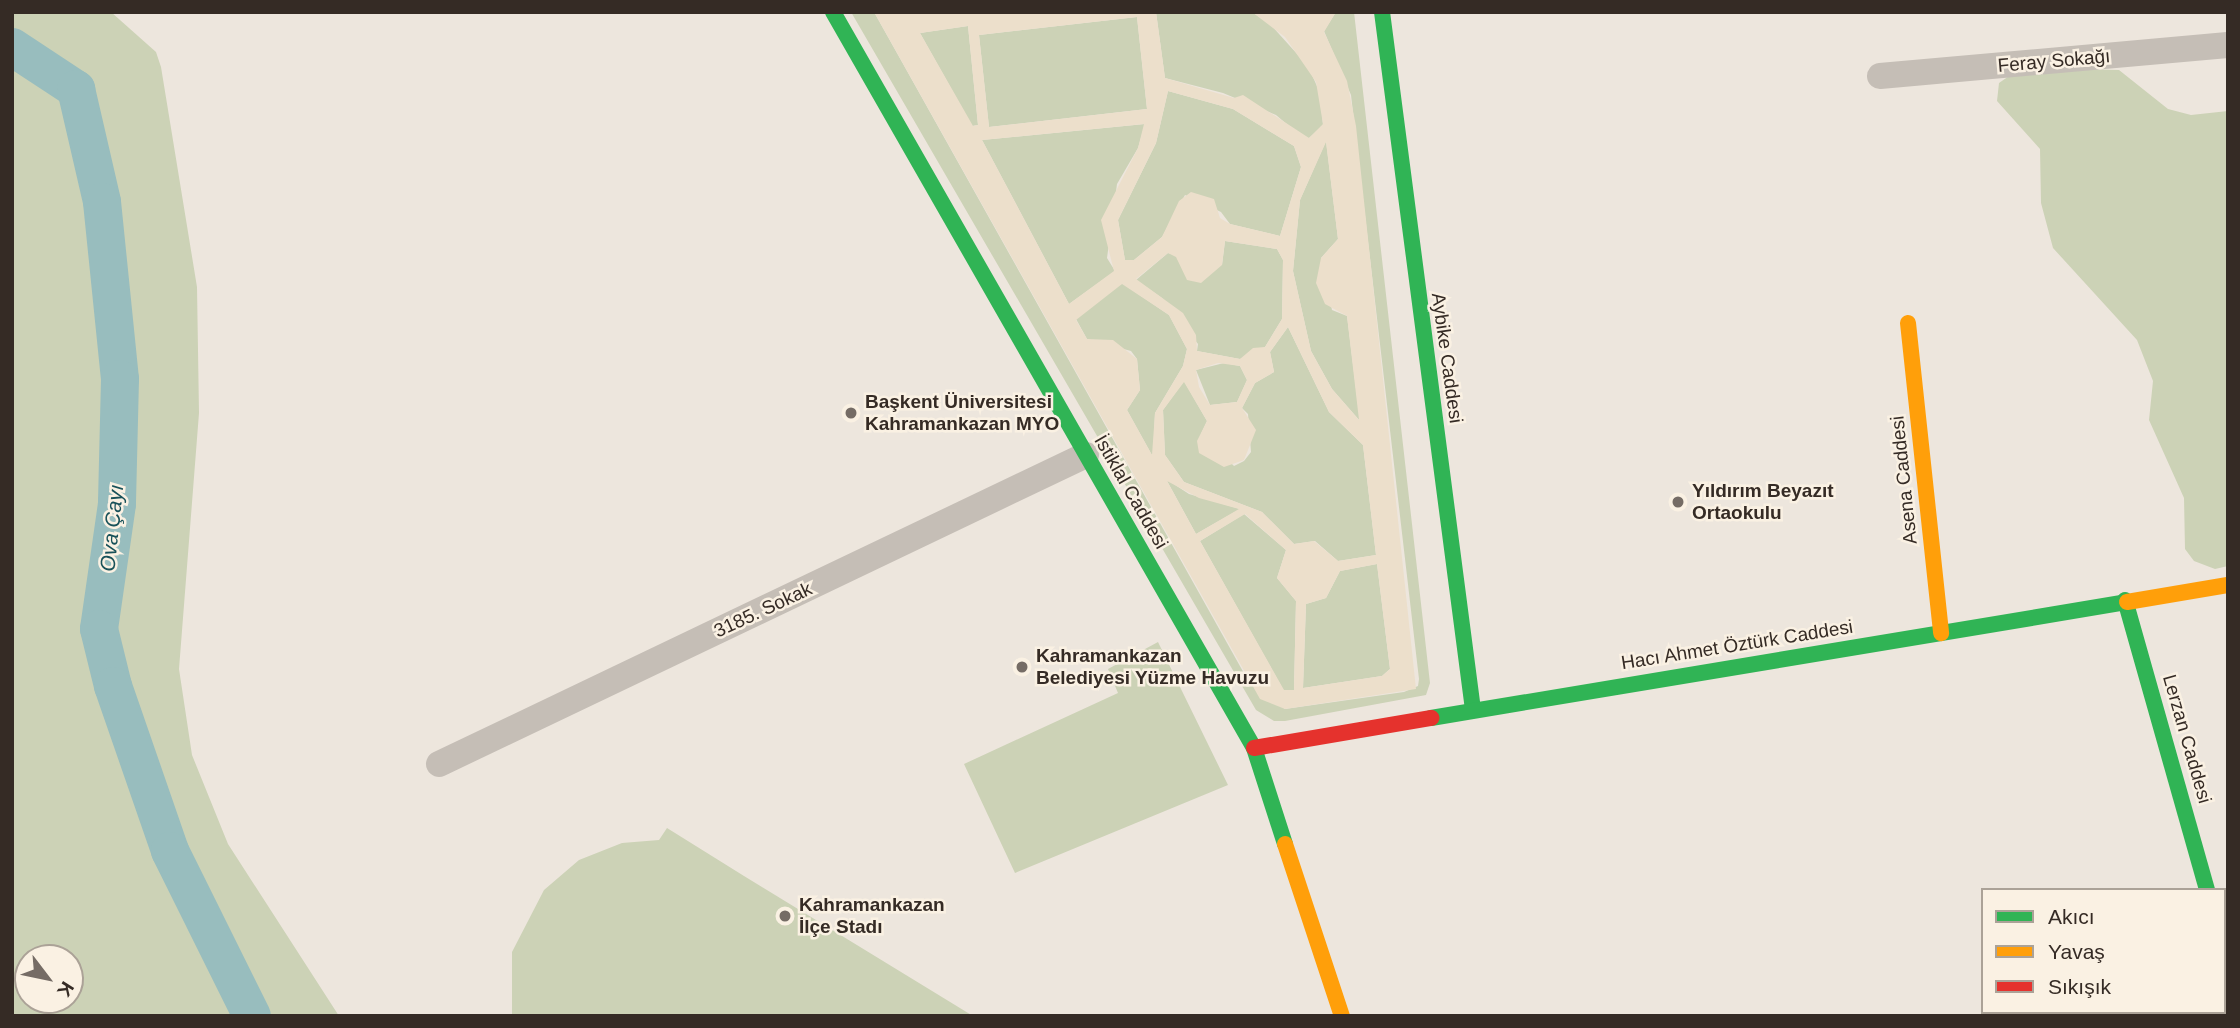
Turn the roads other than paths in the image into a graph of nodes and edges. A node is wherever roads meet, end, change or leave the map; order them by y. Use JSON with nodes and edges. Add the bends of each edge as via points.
{"nodes":[{"id":1,"x":833,"y":12,"type":"edge"},
{"id":2,"x":1382,"y":12,"type":"edge"},
{"id":3,"x":2228,"y":45,"type":"edge"},
{"id":4,"x":1880,"y":76,"type":"dead end"},
{"id":5,"x":1908,"y":323,"type":"dead end"},
{"id":6,"x":1086,"y":456,"type":"junction"},
{"id":7,"x":2228,"y":585,"type":"edge"},
{"id":8,"x":2125,"y":600,"type":"junction"},
{"id":9,"x":1941,"y":633,"type":"junction"},
{"id":10,"x":1473,"y":710,"type":"junction"},
{"id":11,"x":1254,"y":748,"type":"junction"},
{"id":12,"x":439,"y":764,"type":"dead end"},
{"id":13,"x":2206,"y":888,"type":"edge"},
{"id":14,"x":1342,"y":1016,"type":"edge"}],
"edges":[{"from":1,"to":6,"type":"street","name":"İstiklal Caddesi"},
{"from":2,"to":10,"type":"street","name":"Aybike Caddesi"},
{"from":3,"to":4,"type":"street","name":"Feray Sokağı"},
{"from":5,"to":9,"type":"street","name":"Asena Caddesi"},
{"from":6,"to":11,"type":"street","name":"İstiklal Caddesi"},
{"from":6,"to":12,"type":"street","name":"3185. Sokak"},
{"from":7,"to":8,"type":"street","name":"Hacı Ahmet Öztürk Caddesi"},
{"from":8,"to":9,"type":"street","name":"Hacı Ahmet Öztürk Caddesi"},
{"from":8,"to":13,"type":"street","name":"Lerzan Caddesi"},
{"from":9,"to":10,"type":"street","name":"Hacı Ahmet Öztürk Caddesi"},
{"from":10,"to":11,"type":"street","name":"Hacı Ahmet Öztürk Caddesi"},
{"from":11,"to":14,"type":"street","name":"İstiklal Caddesi"}]}
